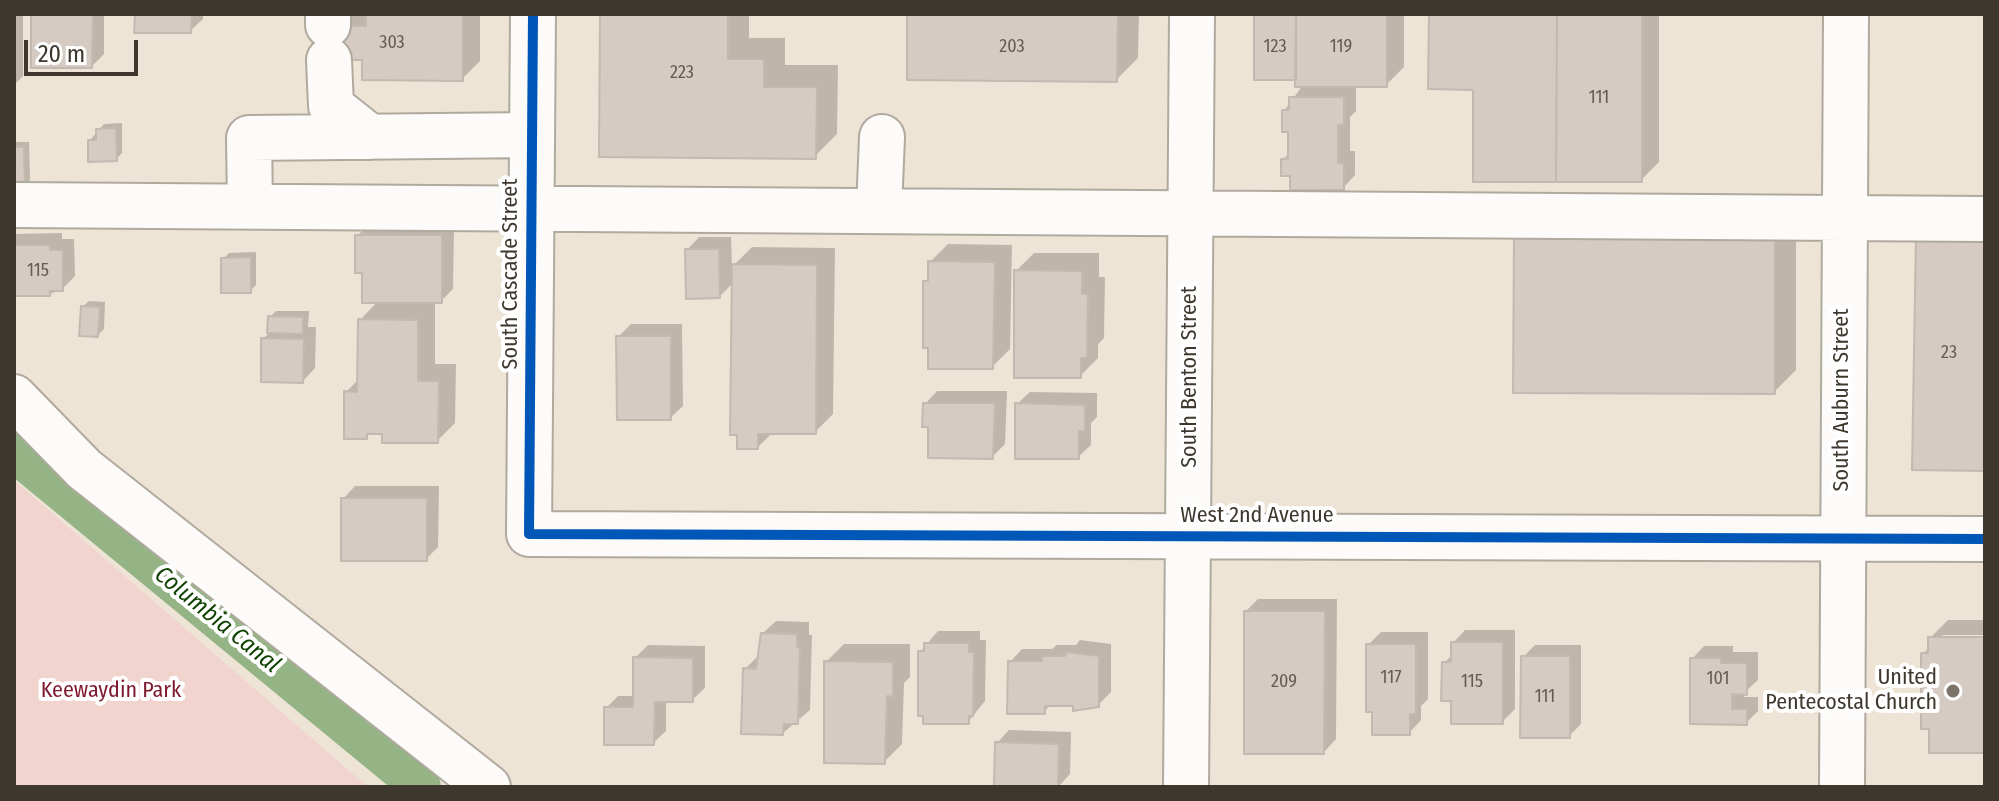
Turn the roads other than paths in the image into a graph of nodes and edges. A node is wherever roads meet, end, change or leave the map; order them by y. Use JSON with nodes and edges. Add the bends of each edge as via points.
{"nodes":[{"id":1,"x":533,"y":14,"type":"edge"},
{"id":2,"x":1192,"y":14,"type":"edge"},
{"id":3,"x":1846,"y":14,"type":"edge"},
{"id":4,"x":328,"y":33,"type":"edge"},
{"id":5,"x":532,"y":135,"type":"junction"},
{"id":6,"x":370,"y":137,"type":"junction"},
{"id":7,"x":882,"y":137,"type":"dead end"},
{"id":8,"x":14,"y":205,"type":"edge"},
{"id":9,"x":250,"y":206,"type":"junction"},
{"id":10,"x":532,"y":206,"type":"junction"},
{"id":11,"x":879,"y":209,"type":"junction"},
{"id":12,"x":1191,"y":211,"type":"junction"},
{"id":13,"x":1844,"y":218,"type":"junction"},
{"id":14,"x":1985,"y":219,"type":"edge"},
{"id":15,"x":14,"y":397,"type":"edge"},
{"id":16,"x":529,"y":534,"type":"joint"},
{"id":17,"x":1189,"y":536,"type":"junction"},
{"id":18,"x":1842,"y":537,"type":"junction"},
{"id":19,"x":1985,"y":539,"type":"edge"},
{"id":20,"x":488,"y":787,"type":"edge"},
{"id":21,"x":1186,"y":787,"type":"edge"},
{"id":22,"x":1842,"y":787,"type":"edge"}],
"edges":[{"from":1,"to":5,"type":"street","name":"South Cascade Street"},
{"from":2,"to":12,"type":"street","name":"South Benton Street"},
{"from":3,"to":13,"type":"street","name":"South Auburn Street"},
{"from":4,"to":6,"type":"street","via":[[331,106]]},
{"from":5,"to":6,"type":"street"},
{"from":5,"to":10,"type":"street","name":"South Cascade Street"},
{"from":6,"to":9,"type":"street","via":[[249,138]]},
{"from":7,"to":11,"type":"street"},
{"from":8,"to":9,"type":"street"},
{"from":9,"to":10,"type":"street"},
{"from":10,"to":11,"type":"street"},
{"from":10,"to":16,"type":"street","name":"South Cascade Street"},
{"from":11,"to":12,"type":"street"},
{"from":12,"to":13,"type":"street"},
{"from":12,"to":17,"type":"street","name":"South Benton Street"},
{"from":13,"to":14,"type":"street"},
{"from":13,"to":18,"type":"street","name":"South Auburn Street"},
{"from":15,"to":20,"type":"street","via":[[84,469]]},
{"from":16,"to":17,"type":"street","name":"West 2nd Avenue"},
{"from":17,"to":18,"type":"street","name":"West 2nd Avenue"},
{"from":17,"to":21,"type":"street","name":"South Benton Street"},
{"from":18,"to":19,"type":"street","name":"West 2nd Avenue"},
{"from":18,"to":22,"type":"street","name":"South Auburn Street"}]}
